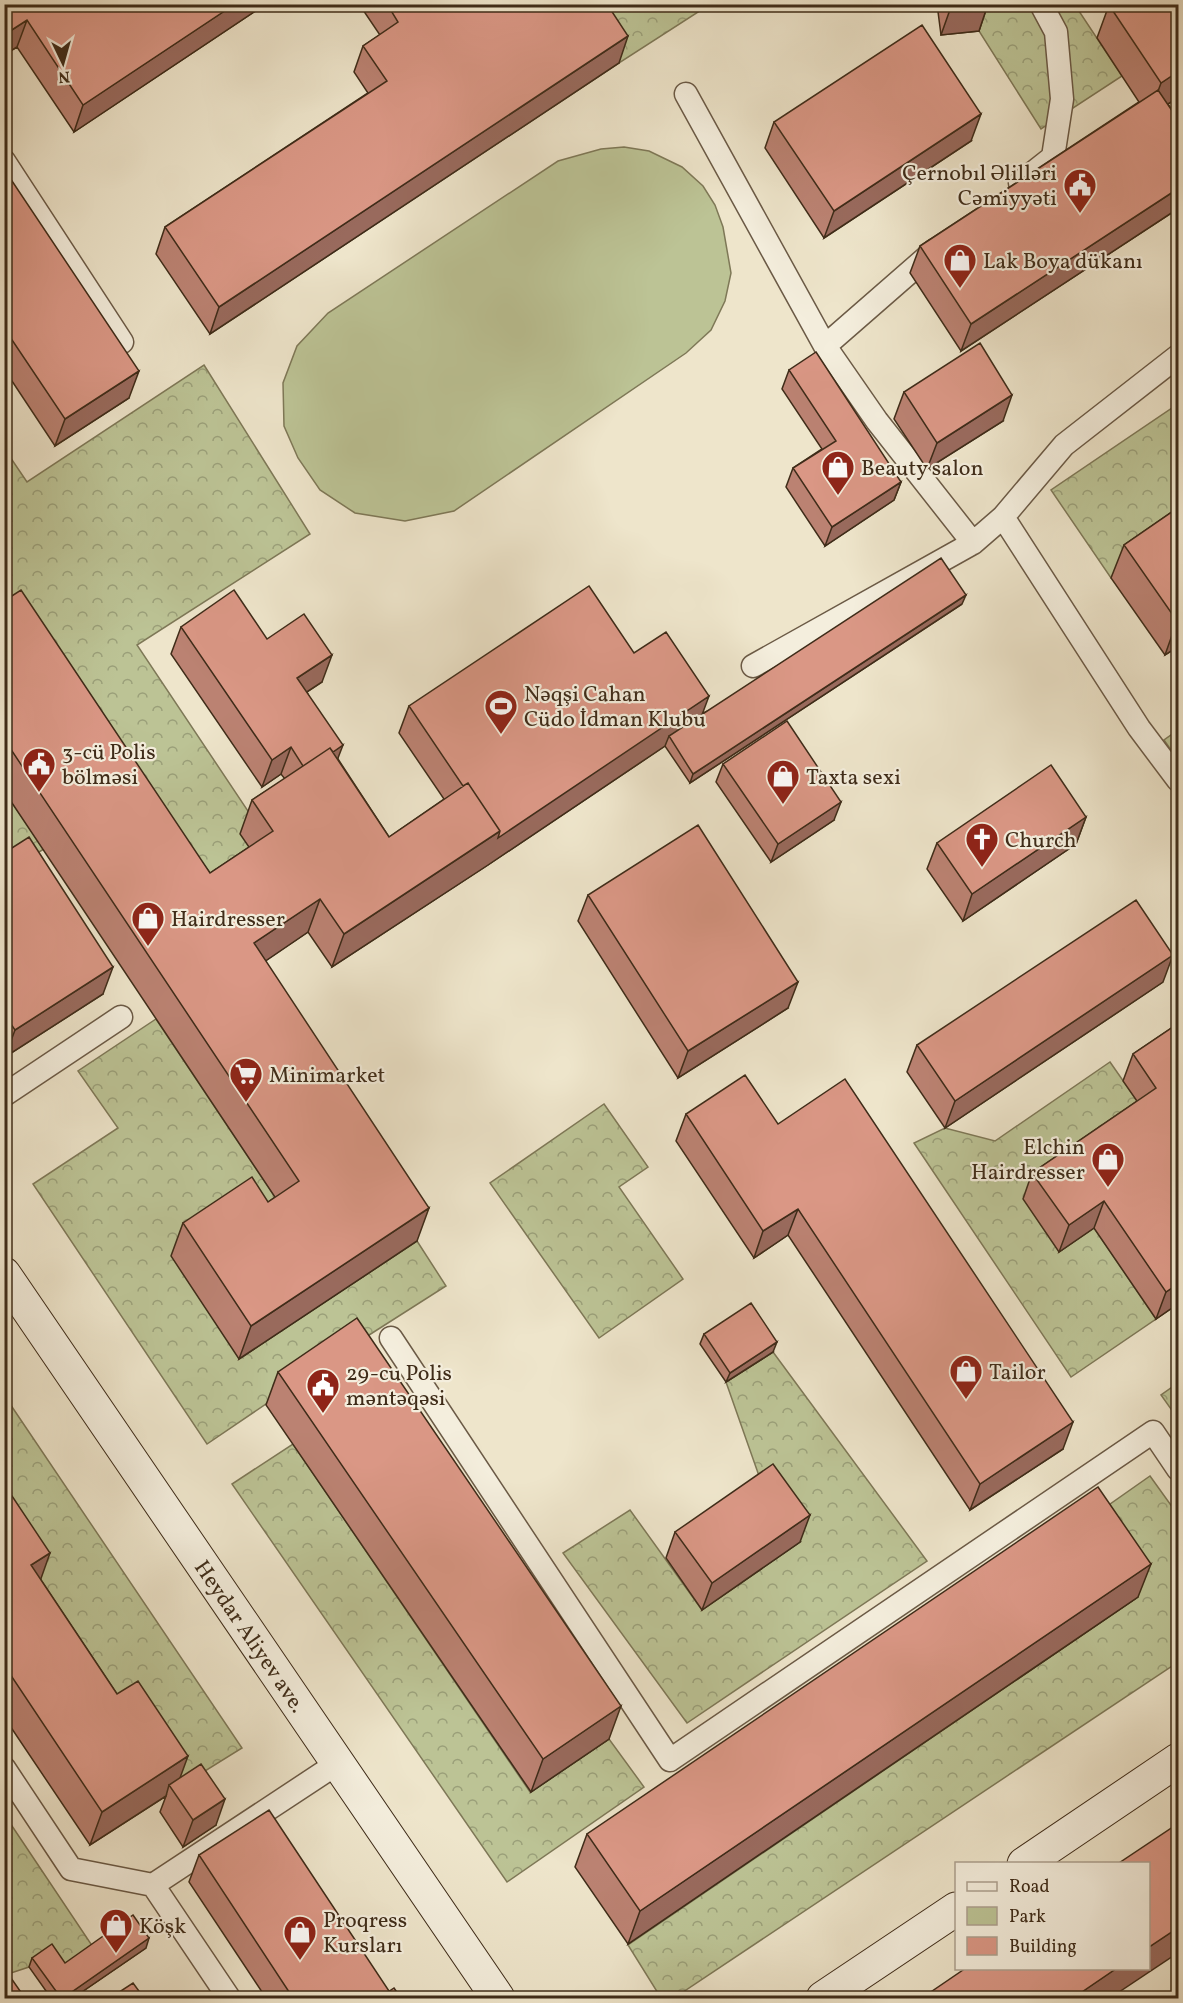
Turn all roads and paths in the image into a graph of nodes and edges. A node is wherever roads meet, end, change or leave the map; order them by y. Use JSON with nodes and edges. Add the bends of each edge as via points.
{"nodes":[{"id":1,"x":1041,"y":4,"type":"edge"},
{"id":2,"x":686,"y":94,"type":"dead end"},
{"id":3,"x":4,"y":161,"type":"edge"},
{"id":4,"x":999,"y":199,"type":"edge"},
{"id":5,"x":955,"y":234,"type":"edge"},
{"id":6,"x":122,"y":342,"type":"edge"},
{"id":7,"x":825,"y":346,"type":"junction"},
{"id":8,"x":1179,"y":356,"type":"edge"},
{"id":9,"x":1003,"y":517,"type":"junction"},
{"id":10,"x":973,"y":543,"type":"junction"},
{"id":11,"x":753,"y":666,"type":"dead end"},
{"id":12,"x":1179,"y":780,"type":"edge"},
{"id":13,"x":121,"y":1017,"type":"dead end"},
{"id":14,"x":4,"y":1095,"type":"edge"},
{"id":15,"x":4,"y":1274,"type":"edge"},
{"id":16,"x":391,"y":1338,"type":"dead end"},
{"id":17,"x":1179,"y":1469,"type":"edge"},
{"id":18,"x":1179,"y":1760,"type":"edge"},
{"id":19,"x":338,"y":1763,"type":"junction"},
{"id":20,"x":4,"y":1768,"type":"edge"},
{"id":21,"x":1026,"y":1862,"type":"edge"},
{"id":22,"x":153,"y":1885,"type":"junction"},
{"id":23,"x":955,"y":1910,"type":"edge"},
{"id":24,"x":229,"y":1998,"type":"edge"},
{"id":25,"x":498,"y":1998,"type":"edge"},
{"id":26,"x":823,"y":1998,"type":"edge"}],
"edges":[{"from":1,"to":4,"type":"lane","via":[[1056,32],[1062,99],[1053,157]]},
{"from":2,"to":7,"type":"lane"},
{"from":3,"to":6,"type":"lane"},
{"from":5,"to":7,"type":"lane"},
{"from":7,"to":10,"type":"lane","via":[[877,421]]},
{"from":8,"to":9,"type":"lane","via":[[1064,445]]},
{"from":9,"to":10,"type":"lane"},
{"from":9,"to":12,"type":"lane","via":[[1139,728]]},
{"from":10,"to":11,"type":"lane"},
{"from":13,"to":14,"type":"lane"},
{"from":15,"to":19,"type":"main road","name":"Heydar Aliyev ave."},
{"from":16,"to":17,"type":"lane","via":[[670,1760],[1153,1432]]},
{"from":18,"to":21,"type":"main road"},
{"from":19,"to":22,"type":"lane"},
{"from":19,"to":25,"type":"main road","name":"Heydar Aliyev ave."},
{"from":20,"to":22,"type":"lane","via":[[71,1869]]},
{"from":22,"to":24,"type":"lane"},
{"from":23,"to":26,"type":"main road"}]}
